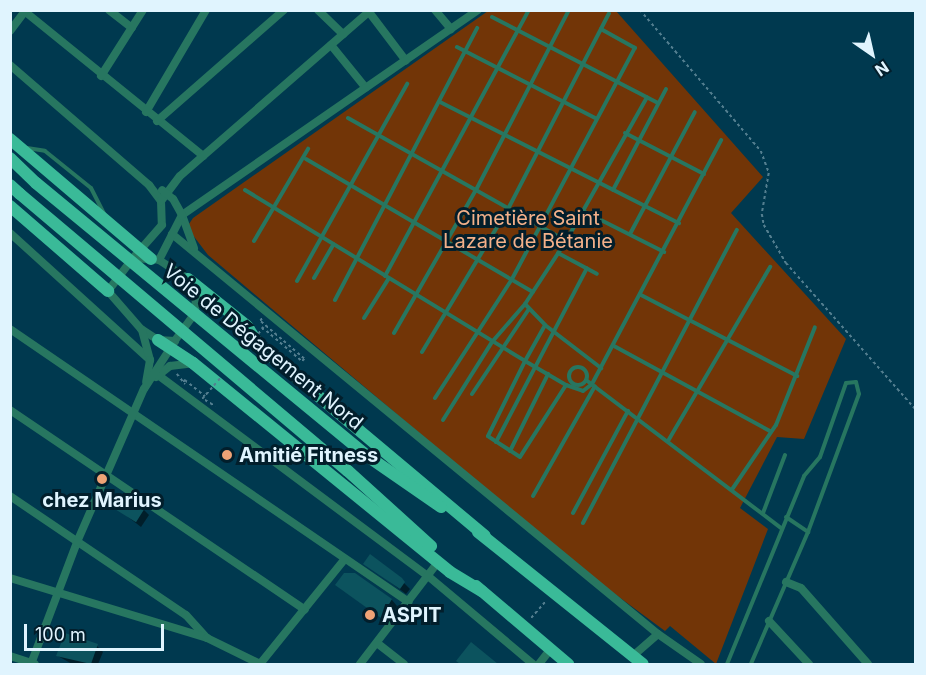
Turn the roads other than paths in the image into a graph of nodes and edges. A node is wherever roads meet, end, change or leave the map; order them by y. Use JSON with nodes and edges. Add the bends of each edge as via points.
{"nodes":[{"id":1,"x":108,"y":10,"type":"edge"},
{"id":2,"x":143,"y":10,"type":"edge"},
{"id":3,"x":206,"y":10,"type":"edge"},
{"id":4,"x":284,"y":10,"type":"edge"},
{"id":5,"x":318,"y":10,"type":"edge"},
{"id":6,"x":435,"y":10,"type":"edge"},
{"id":7,"x":478,"y":10,"type":"edge"},
{"id":8,"x":529,"y":10,"type":"edge"},
{"id":9,"x":569,"y":10,"type":"edge"},
{"id":10,"x":24,"y":11,"type":"edge"},
{"id":11,"x":370,"y":11,"type":"edge"},
{"id":12,"x":609,"y":13,"type":"dead end"},
{"id":13,"x":492,"y":17,"type":"dead end"},
{"id":14,"x":132,"y":28,"type":"junction"},
{"id":15,"x":477,"y":28,"type":"dead end"},
{"id":16,"x":451,"y":29,"type":"junction"},
{"id":17,"x":601,"y":29,"type":"junction"},
{"id":18,"x":519,"y":30,"type":"junction"},
{"id":19,"x":10,"y":31,"type":"edge"},
{"id":20,"x":343,"y":34,"type":"junction"},
{"id":21,"x":331,"y":45,"type":"junction"},
{"id":22,"x":457,"y":46,"type":"dead end"},
{"id":23,"x":551,"y":46,"type":"junction"},
{"id":24,"x":465,"y":51,"type":"junction"},
{"id":25,"x":406,"y":61,"type":"junction"},
{"id":26,"x":584,"y":63,"type":"junction"},
{"id":27,"x":10,"y":65,"type":"edge"},
{"id":28,"x":498,"y":67,"type":"junction"},
{"id":29,"x":101,"y":76,"type":"junction"},
{"id":30,"x":617,"y":81,"type":"junction"},
{"id":31,"x":407,"y":84,"type":"dead end"},
{"id":32,"x":531,"y":86,"type":"junction"},
{"id":33,"x":366,"y":88,"type":"junction"},
{"id":34,"x":666,"y":89,"type":"dead end"},
{"id":35,"x":647,"y":97,"type":"junction"},
{"id":36,"x":440,"y":102,"type":"junction"},
{"id":37,"x":563,"y":103,"type":"junction"},
{"id":38,"x":658,"y":103,"type":"junction"},
{"id":39,"x":146,"y":112,"type":"junction"},
{"id":40,"x":695,"y":112,"type":"dead end"},
{"id":41,"x":348,"y":118,"type":"dead end"},
{"id":42,"x":473,"y":118,"type":"junction"},
{"id":43,"x":597,"y":119,"type":"junction"},
{"id":44,"x":158,"y":121,"type":"junction"},
{"id":45,"x":379,"y":134,"type":"junction"},
{"id":46,"x":625,"y":134,"type":"junction"},
{"id":47,"x":504,"y":135,"type":"junction"},
{"id":48,"x":721,"y":140,"type":"dead end"},
{"id":49,"x":639,"y":141,"type":"junction"},
{"id":50,"x":15,"y":143,"type":"edge"},
{"id":51,"x":309,"y":149,"type":"dead end"},
{"id":52,"x":413,"y":152,"type":"junction"},
{"id":53,"x":538,"y":152,"type":"junction"},
{"id":54,"x":203,"y":156,"type":"junction"},
{"id":55,"x":671,"y":157,"type":"junction"},
{"id":56,"x":10,"y":158,"type":"edge"},
{"id":57,"x":306,"y":159,"type":"junction"},
{"id":58,"x":570,"y":169,"type":"junction"},
{"id":59,"x":445,"y":172,"type":"junction"},
{"id":60,"x":704,"y":174,"type":"junction"},
{"id":61,"x":600,"y":183,"type":"junction"},
{"id":62,"x":149,"y":185,"type":"junction"},
{"id":63,"x":353,"y":186,"type":"junction"},
{"id":64,"x":15,"y":190,"type":"edge"},
{"id":65,"x":245,"y":190,"type":"dead end"},
{"id":66,"x":476,"y":190,"type":"junction"},
{"id":67,"x":613,"y":190,"type":"junction"},
{"id":68,"x":165,"y":192,"type":"junction"},
{"id":69,"x":160,"y":201,"type":"junction"},
{"id":70,"x":386,"y":203,"type":"junction"},
{"id":71,"x":10,"y":206,"type":"edge"},
{"id":72,"x":646,"y":208,"type":"junction"},
{"id":73,"x":276,"y":209,"type":"junction"},
{"id":74,"x":508,"y":209,"type":"junction"},
{"id":75,"x":583,"y":212,"type":"junction"},
{"id":76,"x":182,"y":215,"type":"junction"},
{"id":77,"x":417,"y":223,"type":"junction"},
{"id":78,"x":679,"y":223,"type":"junction"},
{"id":79,"x":540,"y":228,"type":"junction"},
{"id":80,"x":737,"y":230,"type":"dead end"},
{"id":81,"x":10,"y":233,"type":"edge"},
{"id":82,"x":172,"y":234,"type":"junction"},
{"id":83,"x":630,"y":234,"type":"junction"},
{"id":84,"x":324,"y":237,"type":"junction"},
{"id":85,"x":254,"y":241,"type":"dead end"},
{"id":86,"x":448,"y":241,"type":"junction"},
{"id":87,"x":566,"y":241,"type":"junction"},
{"id":88,"x":334,"y":244,"type":"junction"},
{"id":89,"x":194,"y":248,"type":"junction"},
{"id":90,"x":664,"y":252,"type":"junction"},
{"id":91,"x":558,"y":253,"type":"junction"},
{"id":92,"x":137,"y":254,"type":"junction"},
{"id":93,"x":356,"y":257,"type":"junction"},
{"id":94,"x":479,"y":259,"type":"junction"},
{"id":95,"x":155,"y":260,"type":"junction"},
{"id":96,"x":770,"y":267,"type":"dead end"},
{"id":97,"x":587,"y":268,"type":"junction"},
{"id":98,"x":597,"y":274,"type":"dead end"},
{"id":99,"x":387,"y":277,"type":"junction"},
{"id":100,"x":314,"y":278,"type":"dead end"},
{"id":101,"x":188,"y":279,"type":"junction"},
{"id":102,"x":512,"y":279,"type":"junction"},
{"id":103,"x":297,"y":280,"type":"dead end"},
{"id":104,"x":108,"y":291,"type":"junction"},
{"id":105,"x":533,"y":292,"type":"junction"},
{"id":106,"x":641,"y":295,"type":"junction"},
{"id":107,"x":418,"y":296,"type":"junction"},
{"id":108,"x":335,"y":300,"type":"dead end"},
{"id":109,"x":525,"y":304,"type":"junction"},
{"id":110,"x":530,"y":309,"type":"junction"},
{"id":111,"x":447,"y":313,"type":"junction"},
{"id":112,"x":364,"y":318,"type":"dead end"},
{"id":113,"x":691,"y":321,"type":"junction"},
{"id":114,"x":545,"y":325,"type":"junction"},
{"id":115,"x":815,"y":327,"type":"dead end"},
{"id":116,"x":10,"y":329,"type":"edge"},
{"id":117,"x":141,"y":329,"type":"junction"},
{"id":118,"x":477,"y":332,"type":"junction"},
{"id":119,"x":394,"y":333,"type":"dead end"},
{"id":120,"x":554,"y":333,"type":"junction"},
{"id":121,"x":727,"y":339,"type":"junction"},
{"id":122,"x":158,"y":340,"type":"joint"},
{"id":123,"x":492,"y":342,"type":"junction"},
{"id":124,"x":172,"y":344,"type":"junction"},
{"id":125,"x":614,"y":346,"type":"junction"},
{"id":126,"x":502,"y":348,"type":"junction"},
{"id":127,"x":422,"y":352,"type":"dead end"},
{"id":128,"x":150,"y":360,"type":"junction"},
{"id":129,"x":525,"y":361,"type":"junction"},
{"id":130,"x":193,"y":363,"type":"junction"},
{"id":131,"x":536,"y":367,"type":"junction"},
{"id":132,"x":601,"y":368,"type":"junction"},
{"id":133,"x":663,"y":371,"type":"junction"},
{"id":134,"x":548,"y":374,"type":"junction"},
{"id":135,"x":158,"y":375,"type":"junction"},
{"id":136,"x":797,"y":376,"type":"junction"},
{"id":137,"x":586,"y":380,"type":"junction"},
{"id":138,"x":566,"y":385,"type":"junction"},
{"id":139,"x":593,"y":385,"type":"junction"},
{"id":140,"x":144,"y":389,"type":"junction"},
{"id":141,"x":698,"y":390,"type":"junction"},
{"id":142,"x":472,"y":394,"type":"dead end"},
{"id":143,"x":435,"y":398,"type":"dead end"},
{"id":144,"x":10,"y":410,"type":"edge"},
{"id":145,"x":628,"y":411,"type":"junction"},
{"id":146,"x":133,"y":414,"type":"junction"},
{"id":147,"x":638,"y":419,"type":"junction"},
{"id":148,"x":443,"y":420,"type":"dead end"},
{"id":149,"x":770,"y":431,"type":"junction"},
{"id":150,"x":668,"y":441,"type":"junction"},
{"id":151,"x":496,"y":442,"type":"junction"},
{"id":152,"x":510,"y":451,"type":"junction"},
{"id":153,"x":785,"y":455,"type":"dead end"},
{"id":154,"x":106,"y":477,"type":"junction"},
{"id":155,"x":733,"y":489,"type":"junction"},
{"id":156,"x":10,"y":496,"type":"edge"},
{"id":157,"x":533,"y":496,"type":"dead end"},
{"id":158,"x":14,"y":502,"type":"edge"},
{"id":159,"x":573,"y":513,"type":"dead end"},
{"id":160,"x":763,"y":513,"type":"junction"},
{"id":161,"x":786,"y":517,"type":"junction"},
{"id":162,"x":582,"y":523,"type":"dead end"},
{"id":163,"x":781,"y":528,"type":"junction"},
{"id":164,"x":808,"y":532,"type":"junction"},
{"id":165,"x":485,"y":536,"type":"junction"},
{"id":166,"x":77,"y":542,"type":"junction"},
{"id":167,"x":344,"y":560,"type":"junction"},
{"id":168,"x":438,"y":562,"type":"junction"},
{"id":169,"x":428,"y":576,"type":"junction"},
{"id":170,"x":10,"y":578,"type":"edge"},
{"id":171,"x":786,"y":582,"type":"junction"},
{"id":172,"x":482,"y":591,"type":"junction"},
{"id":173,"x":57,"y":594,"type":"junction"},
{"id":174,"x":408,"y":602,"type":"junction"},
{"id":175,"x":305,"y":610,"type":"junction"},
{"id":176,"x":769,"y":621,"type":"junction"},
{"id":177,"x":658,"y":634,"type":"junction"},
{"id":178,"x":207,"y":638,"type":"junction"},
{"id":179,"x":377,"y":643,"type":"junction"},
{"id":180,"x":550,"y":650,"type":"junction"},
{"id":181,"x":10,"y":656,"type":"edge"},
{"id":182,"x":633,"y":656,"type":"junction"},
{"id":183,"x":32,"y":664,"type":"edge"},
{"id":184,"x":260,"y":664,"type":"edge"},
{"id":185,"x":360,"y":664,"type":"edge"},
{"id":186,"x":404,"y":664,"type":"edge"},
{"id":187,"x":533,"y":664,"type":"edge"},
{"id":188,"x":539,"y":664,"type":"edge"},
{"id":189,"x":568,"y":664,"type":"edge"},
{"id":190,"x":643,"y":664,"type":"edge"},
{"id":191,"x":701,"y":664,"type":"edge"},
{"id":192,"x":727,"y":664,"type":"edge"},
{"id":193,"x":751,"y":664,"type":"edge"},
{"id":194,"x":809,"y":664,"type":"edge"},
{"id":195,"x":868,"y":664,"type":"edge"}],
"edges":[{"from":1,"to":14,"type":"street"},
{"from":2,"to":14,"type":"street"},
{"from":3,"to":39,"type":"street"},
{"from":4,"to":44,"type":"street"},
{"from":5,"to":20,"type":"street"},
{"from":6,"to":16,"type":"street"},
{"from":7,"to":16,"type":"street"},
{"from":8,"to":18,"type":"lane"},
{"from":9,"to":23,"type":"lane"},
{"from":10,"to":19,"type":"street"},
{"from":10,"to":29,"type":"street"},
{"from":11,"to":20,"type":"street"},
{"from":11,"to":25,"type":"street"},
{"from":12,"to":17,"type":"lane"},
{"from":13,"to":18,"type":"lane"},
{"from":14,"to":29,"type":"street"},
{"from":15,"to":24,"type":"lane"},
{"from":16,"to":25,"type":"street"},
{"from":17,"to":26,"type":"lane"},
{"from":17,"to":30,"type":"lane","via":[[634,45]]},
{"from":18,"to":23,"type":"lane"},
{"from":18,"to":28,"type":"lane"},
{"from":20,"to":21,"type":"street"},
{"from":21,"to":33,"type":"street"},
{"from":21,"to":54,"type":"street"},
{"from":22,"to":24,"type":"lane"},
{"from":23,"to":26,"type":"lane"},
{"from":23,"to":32,"type":"lane"},
{"from":24,"to":28,"type":"lane"},
{"from":24,"to":36,"type":"lane"},
{"from":25,"to":33,"type":"street"},
{"from":26,"to":30,"type":"lane"},
{"from":26,"to":37,"type":"lane"},
{"from":27,"to":62,"type":"street"},
{"from":28,"to":32,"type":"lane"},
{"from":28,"to":42,"type":"lane"},
{"from":29,"to":39,"type":"street"},
{"from":30,"to":35,"type":"lane"},
{"from":30,"to":43,"type":"lane"},
{"from":31,"to":45,"type":"lane"},
{"from":32,"to":37,"type":"lane"},
{"from":32,"to":47,"type":"lane"},
{"from":33,"to":76,"type":"street"},
{"from":34,"to":38,"type":"lane"},
{"from":35,"to":38,"type":"lane"},
{"from":35,"to":46,"type":"lane"},
{"from":36,"to":42,"type":"lane"},
{"from":36,"to":52,"type":"lane"},
{"from":37,"to":43,"type":"lane"},
{"from":37,"to":53,"type":"lane"},
{"from":38,"to":49,"type":"lane"},
{"from":39,"to":44,"type":"street"},
{"from":40,"to":55,"type":"lane"},
{"from":41,"to":45,"type":"lane"},
{"from":42,"to":47,"type":"lane"},
{"from":42,"to":59,"type":"lane"},
{"from":43,"to":58,"type":"lane"},
{"from":44,"to":54,"type":"street"},
{"from":45,"to":52,"type":"lane"},
{"from":45,"to":63,"type":"lane"},
{"from":46,"to":49,"type":"lane"},
{"from":46,"to":61,"type":"lane"},
{"from":47,"to":53,"type":"lane"},
{"from":47,"to":66,"type":"lane"},
{"from":48,"to":60,"type":"lane"},
{"from":49,"to":55,"type":"lane"},
{"from":49,"to":67,"type":"lane"},
{"from":50,"to":92,"type":"highway","via":[[106,220]]},
{"from":51,"to":57,"type":"lane"},
{"from":52,"to":59,"type":"lane"},
{"from":52,"to":70,"type":"lane"},
{"from":53,"to":58,"type":"lane"},
{"from":53,"to":74,"type":"lane"},
{"from":54,"to":68,"type":"street"},
{"from":55,"to":60,"type":"lane"},
{"from":55,"to":72,"type":"lane"},
{"from":56,"to":165,"type":"highway","name":"Voie de Dégagement Nord","bridge":true,"via":[[363,453]]},
{"from":57,"to":63,"type":"lane"},
{"from":57,"to":73,"type":"lane"},
{"from":58,"to":61,"type":"lane"},
{"from":58,"to":79,"type":"lane"},
{"from":59,"to":66,"type":"lane"},
{"from":59,"to":77,"type":"lane"},
{"from":60,"to":78,"type":"lane"},
{"from":61,"to":67,"type":"lane"},
{"from":61,"to":75,"type":"lane"},
{"from":62,"to":68,"type":"street"},
{"from":62,"to":69,"type":"street"},
{"from":63,"to":70,"type":"lane"},
{"from":63,"to":84,"type":"lane"},
{"from":64,"to":172,"type":"highway","name":"Voie de Dégagement Nord","bridge":true,"via":[[348,471]]},
{"from":65,"to":73,"type":"lane"},
{"from":66,"to":74,"type":"lane"},
{"from":66,"to":86,"type":"lane"},
{"from":67,"to":72,"type":"lane"},
{"from":68,"to":69,"type":"street"},
{"from":68,"to":76,"type":"street"},
{"from":69,"to":92,"type":"street","via":[[162,225]]},
{"from":70,"to":77,"type":"lane"},
{"from":70,"to":93,"type":"lane"},
{"from":71,"to":104,"type":"highway"},
{"from":72,"to":78,"type":"lane"},
{"from":72,"to":83,"type":"lane"},
{"from":73,"to":84,"type":"lane"},
{"from":73,"to":85,"type":"lane"},
{"from":74,"to":79,"type":"lane"},
{"from":74,"to":94,"type":"lane"},
{"from":75,"to":83,"type":"lane"},
{"from":75,"to":87,"type":"lane"},
{"from":76,"to":82,"type":"street"},
{"from":76,"to":89,"type":"street"},
{"from":77,"to":86,"type":"lane"},
{"from":77,"to":99,"type":"lane"},
{"from":78,"to":90,"type":"lane"},
{"from":79,"to":87,"type":"lane"},
{"from":79,"to":102,"type":"lane"},
{"from":80,"to":113,"type":"lane"},
{"from":81,"to":128,"type":"street"},
{"from":82,"to":89,"type":"street"},
{"from":82,"to":95,"type":"street"},
{"from":83,"to":90,"type":"lane"},
{"from":84,"to":88,"type":"lane"},
{"from":84,"to":103,"type":"lane"},
{"from":86,"to":94,"type":"lane"},
{"from":86,"to":107,"type":"lane"},
{"from":87,"to":91,"type":"lane"},
{"from":88,"to":93,"type":"lane"},
{"from":88,"to":100,"type":"lane"},
{"from":89,"to":177,"type":"street","via":[[252,302]]},
{"from":90,"to":106,"type":"lane"},
{"from":91,"to":97,"type":"lane"},
{"from":91,"to":105,"type":"lane"},
{"from":92,"to":95,"type":"highway"},
{"from":92,"to":104,"type":"street"},
{"from":93,"to":99,"type":"lane"},
{"from":93,"to":108,"type":"lane"},
{"from":94,"to":102,"type":"lane"},
{"from":94,"to":111,"type":"lane"},
{"from":95,"to":101,"type":"street"},
{"from":96,"to":121,"type":"lane"},
{"from":97,"to":98,"type":"lane"},
{"from":97,"to":120,"type":"lane"},
{"from":99,"to":107,"type":"lane"},
{"from":99,"to":112,"type":"lane"},
{"from":101,"to":124,"type":"street","via":[[196,295],[195,313]]},
{"from":101,"to":165,"type":"highway","via":[[248,326],[261,348]]},
{"from":102,"to":105,"type":"lane"},
{"from":102,"to":118,"type":"lane"},
{"from":104,"to":117,"type":"street"},
{"from":105,"to":109,"type":"lane"},
{"from":106,"to":113,"type":"lane"},
{"from":106,"to":125,"type":"lane"},
{"from":107,"to":111,"type":"lane"},
{"from":107,"to":119,"type":"lane"},
{"from":109,"to":110,"type":"lane"},
{"from":109,"to":123,"type":"lane"},
{"from":110,"to":114,"type":"lane"},
{"from":110,"to":126,"type":"lane"},
{"from":111,"to":118,"type":"lane"},
{"from":111,"to":127,"type":"lane"},
{"from":113,"to":121,"type":"lane"},
{"from":113,"to":133,"type":"lane"},
{"from":114,"to":120,"type":"lane"},
{"from":114,"to":129,"type":"lane"},
{"from":115,"to":136,"type":"lane"},
{"from":116,"to":146,"type":"street"},
{"from":117,"to":122,"type":"street"},
{"from":117,"to":128,"type":"street"},
{"from":118,"to":123,"type":"lane"},
{"from":118,"to":143,"type":"lane"},
{"from":120,"to":131,"type":"lane"},
{"from":120,"to":132,"type":"lane"},
{"from":121,"to":136,"type":"lane"},
{"from":121,"to":141,"type":"lane"},
{"from":122,"to":124,"type":"highway"},
{"from":123,"to":126,"type":"lane"},
{"from":123,"to":148,"type":"lane"},
{"from":124,"to":130,"type":"highway"},
{"from":124,"to":140,"type":"street"},
{"from":125,"to":132,"type":"lane"},
{"from":125,"to":133,"type":"lane"},
{"from":126,"to":129,"type":"lane"},
{"from":126,"to":142,"type":"lane"},
{"from":128,"to":140,"type":"street"},
{"from":129,"to":131,"type":"lane"},
{"from":129,"to":151,"type":"lane","via":[[488,436]]},
{"from":130,"to":135,"type":"street","via":[[171,366]]},
{"from":130,"to":168,"type":"highway"},
{"from":131,"to":134,"type":"lane"},
{"from":131,"to":151,"type":"lane"},
{"from":132,"to":139,"type":"lane"},
{"from":133,"to":141,"type":"lane"},
{"from":133,"to":147,"type":"lane"},
{"from":134,"to":138,"type":"lane"},
{"from":134,"to":152,"type":"lane"},
{"from":135,"to":140,"type":"street"},
{"from":135,"to":169,"type":"street"},
{"from":136,"to":149,"type":"lane"},
{"from":137,"to":137,"type":"lane","via":[[582,367],[571,370],[573,383]]},
{"from":137,"to":139,"type":"lane"},
{"from":138,"to":139,"type":"lane","via":[[583,391]]},
{"from":138,"to":152,"type":"lane","via":[[523,456]]},
{"from":139,"to":145,"type":"lane"},
{"from":139,"to":157,"type":"lane"},
{"from":140,"to":146,"type":"street"},
{"from":141,"to":149,"type":"lane"},
{"from":141,"to":150,"type":"lane"},
{"from":144,"to":154,"type":"street"},
{"from":145,"to":147,"type":"lane"},
{"from":145,"to":159,"type":"lane"},
{"from":146,"to":154,"type":"street"},
{"from":146,"to":167,"type":"street"},
{"from":147,"to":150,"type":"lane"},
{"from":147,"to":162,"type":"lane"},
{"from":149,"to":155,"type":"lane"},
{"from":150,"to":155,"type":"lane"},
{"from":151,"to":152,"type":"lane"},
{"from":153,"to":160,"type":"lane"},
{"from":154,"to":166,"type":"street"},
{"from":154,"to":175,"type":"street"},
{"from":155,"to":160,"type":"lane"},
{"from":156,"to":158,"type":"street"},
{"from":158,"to":166,"type":"street"},
{"from":160,"to":163,"type":"lane"},
{"from":161,"to":163,"type":"lane"},
{"from":161,"to":164,"type":"lane"},
{"from":161,"to":164,"type":"lane","via":[[804,476],[820,457],[846,383],[856,382],[860,391]]},
{"from":163,"to":192,"type":"lane"},
{"from":164,"to":171,"type":"lane"},
{"from":165,"to":182,"type":"highway","name":"Voie de Dégagement Nord"},
{"from":166,"to":173,"type":"street"},
{"from":166,"to":178,"type":"street","via":[[186,615]]},
{"from":167,"to":174,"type":"street"},
{"from":167,"to":175,"type":"street"},
{"from":168,"to":169,"type":"street"},
{"from":168,"to":172,"type":"highway"},
{"from":169,"to":174,"type":"street"},
{"from":169,"to":187,"type":"street"},
{"from":170,"to":173,"type":"street"},
{"from":171,"to":176,"type":"lane"},
{"from":171,"to":195,"type":"street","via":[[801,588]]},
{"from":172,"to":180,"type":"highway","name":"Voie de Dégagement Nord"},
{"from":173,"to":178,"type":"street"},
{"from":173,"to":183,"type":"street"},
{"from":174,"to":179,"type":"street"},
{"from":175,"to":184,"type":"street"},
{"from":176,"to":193,"type":"lane"},
{"from":176,"to":194,"type":"street"},
{"from":177,"to":182,"type":"street"},
{"from":177,"to":191,"type":"street"},
{"from":178,"to":184,"type":"street"},
{"from":179,"to":185,"type":"street"},
{"from":179,"to":186,"type":"street"},
{"from":180,"to":188,"type":"street"},
{"from":180,"to":189,"type":"highway","name":"Voie de Dégagement Nord"},
{"from":181,"to":183,"type":"street"},
{"from":182,"to":190,"type":"highway","name":"Voie de Dégagement Nord"}]}
